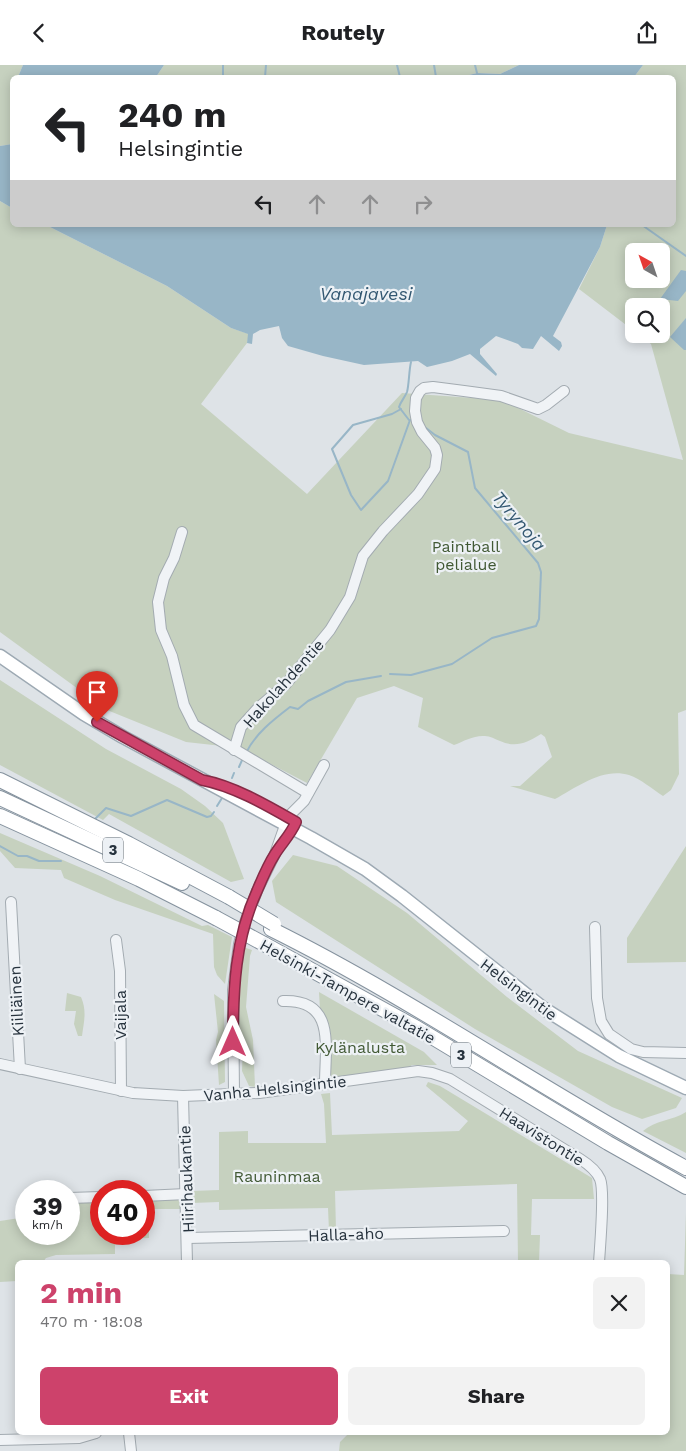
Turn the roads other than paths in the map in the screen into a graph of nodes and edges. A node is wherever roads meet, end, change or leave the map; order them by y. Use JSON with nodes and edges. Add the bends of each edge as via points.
{"nodes":[{"id":1,"x":564,"y":391,"type":"dead end"},
{"id":2,"x":182,"y":532,"type":"dead end"},
{"id":3,"x":0,"y":656,"type":"edge"},
{"id":4,"x":234,"y":749,"type":"junction"},
{"id":5,"x":324,"y":765,"type":"dead end"},
{"id":6,"x":0,"y":781,"type":"edge"},
{"id":7,"x":306,"y":797,"type":"junction"},
{"id":8,"x":0,"y":798,"type":"edge"},
{"id":9,"x":0,"y":816,"type":"edge"},
{"id":10,"x":291,"y":823,"type":"junction"},
{"id":11,"x":0,"y":824,"type":"edge"},
{"id":12,"x":55,"y":840,"type":"junction"},
{"id":13,"x":227,"y":901,"type":"junction"},
{"id":14,"x":10,"y":902,"type":"dead end"},
{"id":15,"x":595,"y":927,"type":"dead end"},
{"id":16,"x":116,"y":940,"type":"dead end"},
{"id":17,"x":283,"y":1001,"type":"dead end"},
{"id":18,"x":686,"y":1053,"type":"edge"},
{"id":19,"x":0,"y":1064,"type":"edge"},
{"id":20,"x":20,"y":1069,"type":"junction"},
{"id":21,"x":432,"y":1073,"type":"joint"},
{"id":22,"x":326,"y":1084,"type":"junction"},
{"id":23,"x":686,"y":1088,"type":"edge"},
{"id":24,"x":121,"y":1091,"type":"junction"},
{"id":25,"x":234,"y":1094,"type":"junction"},
{"id":26,"x":183,"y":1096,"type":"junction"},
{"id":27,"x":686,"y":1168,"type":"edge"},
{"id":28,"x":686,"y":1187,"type":"edge"},
{"id":29,"x":186,"y":1195,"type":"junction"},
{"id":30,"x":155,"y":1196,"type":"edge"},
{"id":31,"x":504,"y":1231,"type":"dead end"},
{"id":32,"x":187,"y":1239,"type":"junction"},
{"id":33,"x":187,"y":1260,"type":"edge"},
{"id":34,"x":599,"y":1260,"type":"edge"},
{"id":35,"x":57,"y":1435,"type":"edge"},
{"id":36,"x":89,"y":1435,"type":"edge"},
{"id":37,"x":129,"y":1435,"type":"edge"},
{"id":38,"x":0,"y":1439,"type":"edge"},
{"id":39,"x":131,"y":1451,"type":"edge"}],
"edges":[{"from":1,"to":4,"type":"street","name":"Hakolahdentie","via":[[538,409],[501,396],[433,387],[420,391],[415,411],[422,432],[438,455],[435,469],[364,557],[350,597],[330,630],[286,683],[242,727]]},
{"from":2,"to":4,"type":"street","via":[[158,602],[161,630],[172,656],[184,705],[194,725]]},
{"from":3,"to":10,"type":"main road","name":"Helsingintie","via":[[123,737]]},
{"from":4,"to":7,"type":"street"},
{"from":5,"to":7,"type":"street"},
{"from":6,"to":13,"type":"highway","via":[[129,844]]},
{"from":7,"to":10,"type":"street"},
{"from":8,"to":13,"type":"highway","name":"Helsinki-Tampere valtatie","number":"3"},
{"from":9,"to":12,"type":"highway","name":"Helsinki-Tampere valtatie","number":"3"},
{"from":10,"to":23,"type":"main road","name":"Helsingintie","via":[[402,895],[556,1017],[619,1056]]},
{"from":10,"to":25,"type":"street","via":[[250,907],[240,944],[234,990]]},
{"from":11,"to":12,"type":"highway"},
{"from":12,"to":28,"type":"highway","name":"Helsinki-Tampere valtatie","number":"3","bridge":true,"via":[[216,918],[417,1028]]},
{"from":13,"to":27,"type":"highway","name":"Helsinki-Tampere valtatie","number":"3","via":[[413,1006]]},
{"from":14,"to":20,"type":"street","name":"Kiiliäinen"},
{"from":15,"to":18,"type":"street","via":[[597,998],[601,1021],[609,1034],[631,1049],[643,1052]]},
{"from":16,"to":24,"type":"street","name":"Vaijala","via":[[120,971]]},
{"from":17,"to":22,"type":"street","via":[[305,1003],[318,1012],[325,1027]]},
{"from":19,"to":20,"type":"street","name":"Vanha Helsingintie"},
{"from":20,"to":24,"type":"street","name":"Vanha Helsingintie"},
{"from":21,"to":22,"type":"street","name":"Vanha Helsingintie","via":[[410,1072]]},
{"from":21,"to":34,"type":"street","name":"Haavistontie","via":[[460,1085],[594,1170],[602,1190]]},
{"from":22,"to":25,"type":"street","name":"Vanha Helsingintie"},
{"from":24,"to":26,"type":"street","name":"Vanha Helsingintie"},
{"from":25,"to":26,"type":"street","name":"Vanha Helsingintie"},
{"from":26,"to":29,"type":"street","name":"Hiirihaukantie"},
{"from":29,"to":30,"type":"street"},
{"from":29,"to":32,"type":"street","name":"Hiirihaukantie"},
{"from":31,"to":32,"type":"street","name":"Halla-aho"},
{"from":32,"to":33,"type":"street","name":"Hiirihaukantie"},
{"from":35,"to":36,"type":"street","via":[[79,1438]]},
{"from":35,"to":38,"type":"street"},
{"from":37,"to":39,"type":"street"}]}
